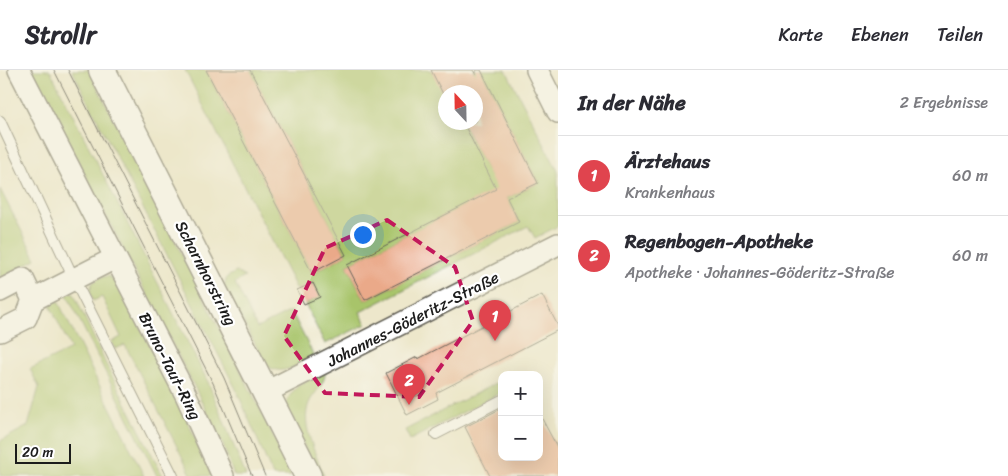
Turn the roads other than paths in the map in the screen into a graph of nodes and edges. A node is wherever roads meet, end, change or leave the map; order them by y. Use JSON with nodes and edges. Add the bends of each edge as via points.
{"nodes":[{"id":1,"x":19,"y":70,"type":"edge"},
{"id":2,"x":102,"y":70,"type":"edge"},
{"id":3,"x":537,"y":70,"type":"edge"},
{"id":4,"x":558,"y":112,"type":"edge"},
{"id":5,"x":0,"y":121,"type":"edge"},
{"id":6,"x":558,"y":244,"type":"edge"},
{"id":7,"x":114,"y":258,"type":"junction"},
{"id":8,"x":74,"y":279,"type":"junction"},
{"id":9,"x":0,"y":291,"type":"edge"},
{"id":10,"x":33,"y":300,"type":"junction"},
{"id":11,"x":0,"y":331,"type":"edge"},
{"id":12,"x":266,"y":392,"type":"junction"},
{"id":13,"x":498,"y":402,"type":"edge"},
{"id":14,"x":436,"y":434,"type":"dead end"},
{"id":15,"x":173,"y":476,"type":"edge"},
{"id":16,"x":223,"y":476,"type":"edge"},
{"id":17,"x":308,"y":476,"type":"edge"}],
"edges":[{"from":1,"to":7,"type":"street","name":"Bruno-Taut-Ring"},
{"from":2,"to":12,"type":"street","name":"Scharnhorstring"},
{"from":3,"to":4,"type":"street"},
{"from":5,"to":8,"type":"lane"},
{"from":6,"to":12,"type":"street","name":"Johannes-Göderitz-Straße"},
{"from":7,"to":8,"type":"street"},
{"from":7,"to":16,"type":"street","name":"Bruno-Taut-Ring","via":[[195,413]]},
{"from":8,"to":10,"type":"street"},
{"from":8,"to":15,"type":"lane"},
{"from":9,"to":10,"type":"street","via":[[23,279]]},
{"from":10,"to":11,"type":"street","via":[[26,318]]},
{"from":12,"to":17,"type":"street","name":"Scharnhorstring"},
{"from":13,"to":14,"type":"lane"}]}
